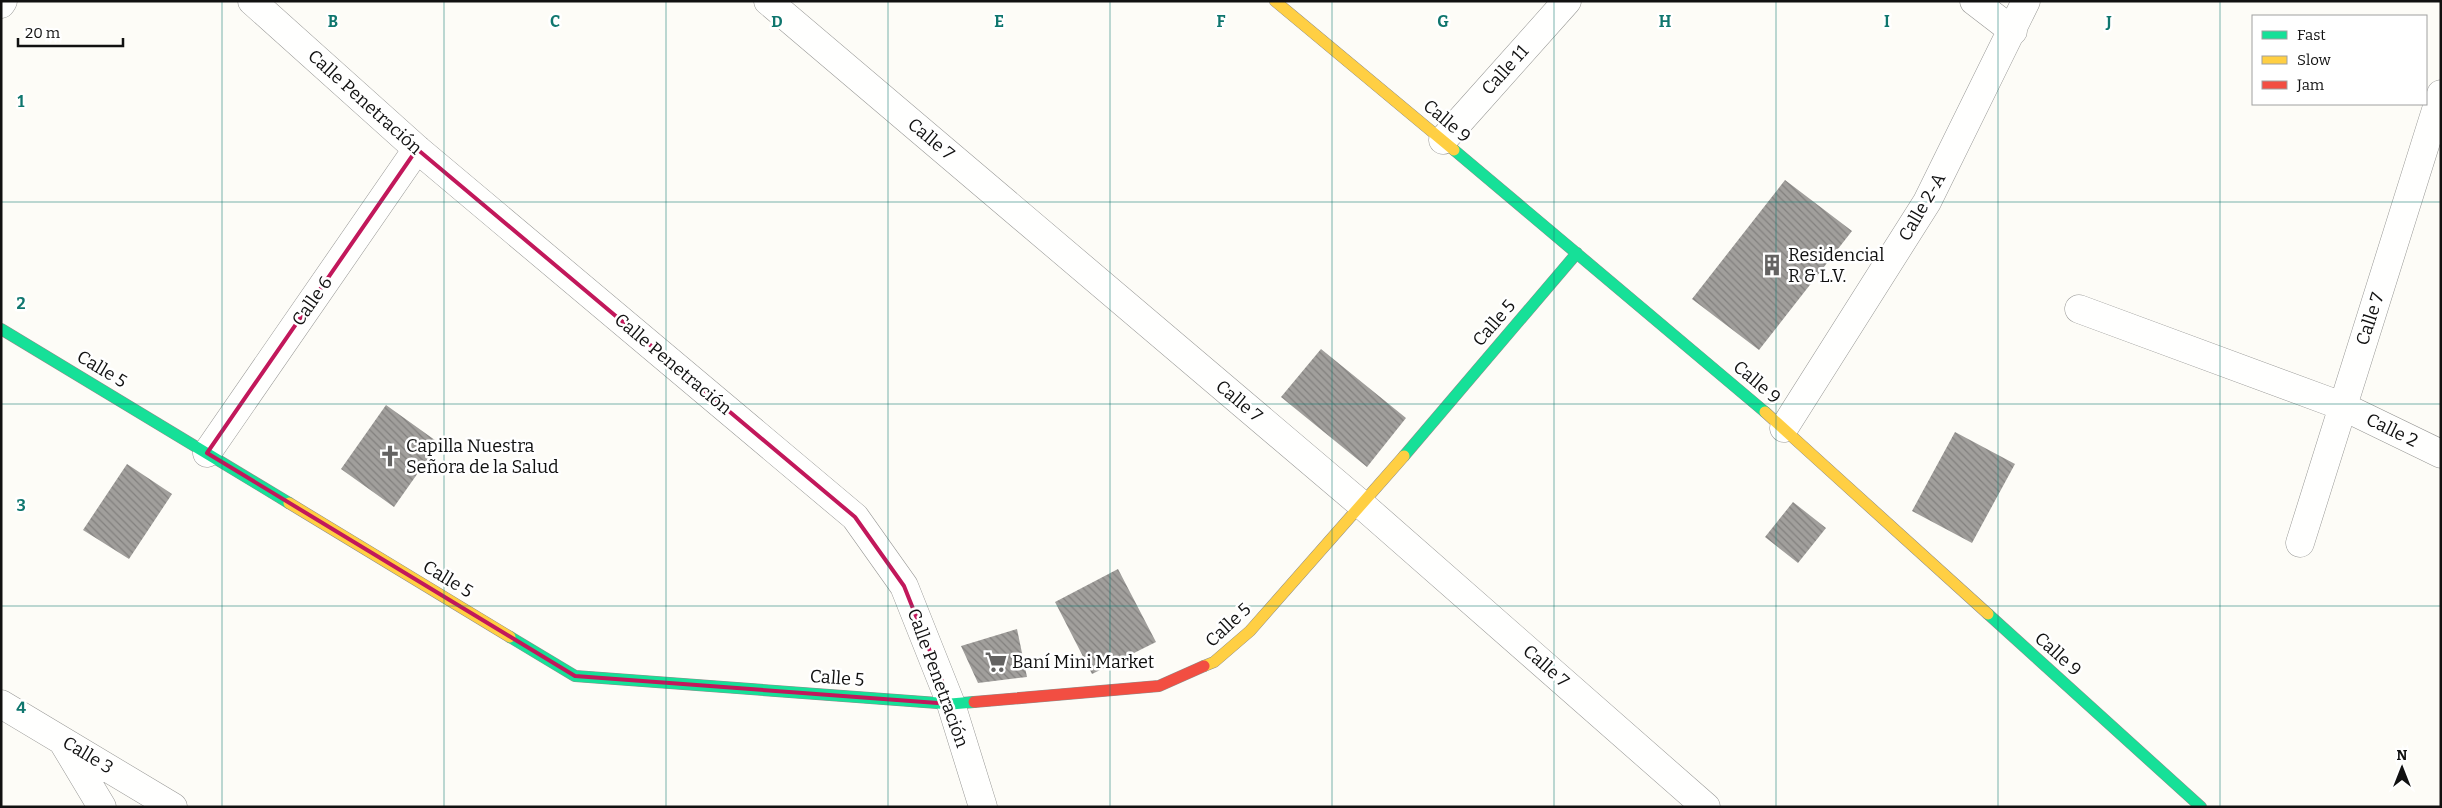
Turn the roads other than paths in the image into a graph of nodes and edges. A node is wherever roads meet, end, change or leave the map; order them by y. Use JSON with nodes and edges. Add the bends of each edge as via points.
{"nodes":[{"id":1,"x":252,"y":1,"type":"edge"},
{"id":2,"x":768,"y":1,"type":"edge"},
{"id":3,"x":1275,"y":1,"type":"edge"},
{"id":4,"x":1567,"y":1,"type":"edge"},
{"id":5,"x":1974,"y":1,"type":"edge"},
{"id":6,"x":2026,"y":1,"type":"edge"},
{"id":7,"x":2013,"y":31,"type":"junction"},
{"id":8,"x":2441,"y":94,"type":"edge"},
{"id":9,"x":1443,"y":140,"type":"junction"},
{"id":10,"x":417,"y":150,"type":"junction"},
{"id":11,"x":1577,"y":254,"type":"junction"},
{"id":12,"x":2079,"y":309,"type":"dead end"},
{"id":13,"x":1,"y":329,"type":"edge"},
{"id":14,"x":2342,"y":406,"type":"junction"},
{"id":15,"x":1784,"y":428,"type":"junction"},
{"id":16,"x":206,"y":453,"type":"junction"},
{"id":17,"x":2441,"y":454,"type":"edge"},
{"id":18,"x":1362,"y":505,"type":"junction"},
{"id":19,"x":2300,"y":543,"type":"dead end"},
{"id":20,"x":1,"y":704,"type":"edge"},
{"id":21,"x":951,"y":704,"type":"junction"},
{"id":22,"x":60,"y":738,"type":"junction"},
{"id":23,"x":102,"y":807,"type":"edge"},
{"id":24,"x":173,"y":807,"type":"edge"},
{"id":25,"x":983,"y":807,"type":"edge"},
{"id":26,"x":1706,"y":807,"type":"edge"},
{"id":27,"x":2201,"y":807,"type":"edge"}],
"edges":[{"from":1,"to":10,"type":"street","name":"Calle Penetración"},
{"from":2,"to":18,"type":"street","name":"Calle 7"},
{"from":3,"to":9,"type":"street","name":"Calle 9"},
{"from":4,"to":9,"type":"street","name":"Calle 11"},
{"from":5,"to":7,"type":"street"},
{"from":6,"to":7,"type":"street","name":"Calle 2-A"},
{"from":7,"to":15,"type":"street","name":"Calle 2-A","via":[[1927,202]]},
{"from":8,"to":14,"type":"street","name":"Calle 7"},
{"from":9,"to":11,"type":"street","name":"Calle 9"},
{"from":10,"to":16,"type":"street","name":"Calle 6"},
{"from":10,"to":21,"type":"street","name":"Calle Penetración","via":[[855,517],[904,586]]},
{"from":11,"to":15,"type":"street","name":"Calle 9"},
{"from":11,"to":18,"type":"street","name":"Calle 5"},
{"from":12,"to":14,"type":"street","name":"Calle 2"},
{"from":13,"to":16,"type":"street","name":"Calle 5"},
{"from":14,"to":17,"type":"street","name":"Calle 2"},
{"from":14,"to":19,"type":"street","name":"Calle 7"},
{"from":15,"to":27,"type":"street","name":"Calle 9"},
{"from":16,"to":21,"type":"street","name":"Calle 5","via":[[575,676]]},
{"from":18,"to":21,"type":"street","name":"Calle 5","via":[[1250,631],[1214,662],[1160,686]]},
{"from":18,"to":26,"type":"street","name":"Calle 7"},
{"from":20,"to":22,"type":"street","name":"Calle 3"},
{"from":21,"to":25,"type":"street","name":"Calle Penetración"},
{"from":22,"to":23,"type":"street"},
{"from":22,"to":24,"type":"street","name":"Calle 3"}]}
